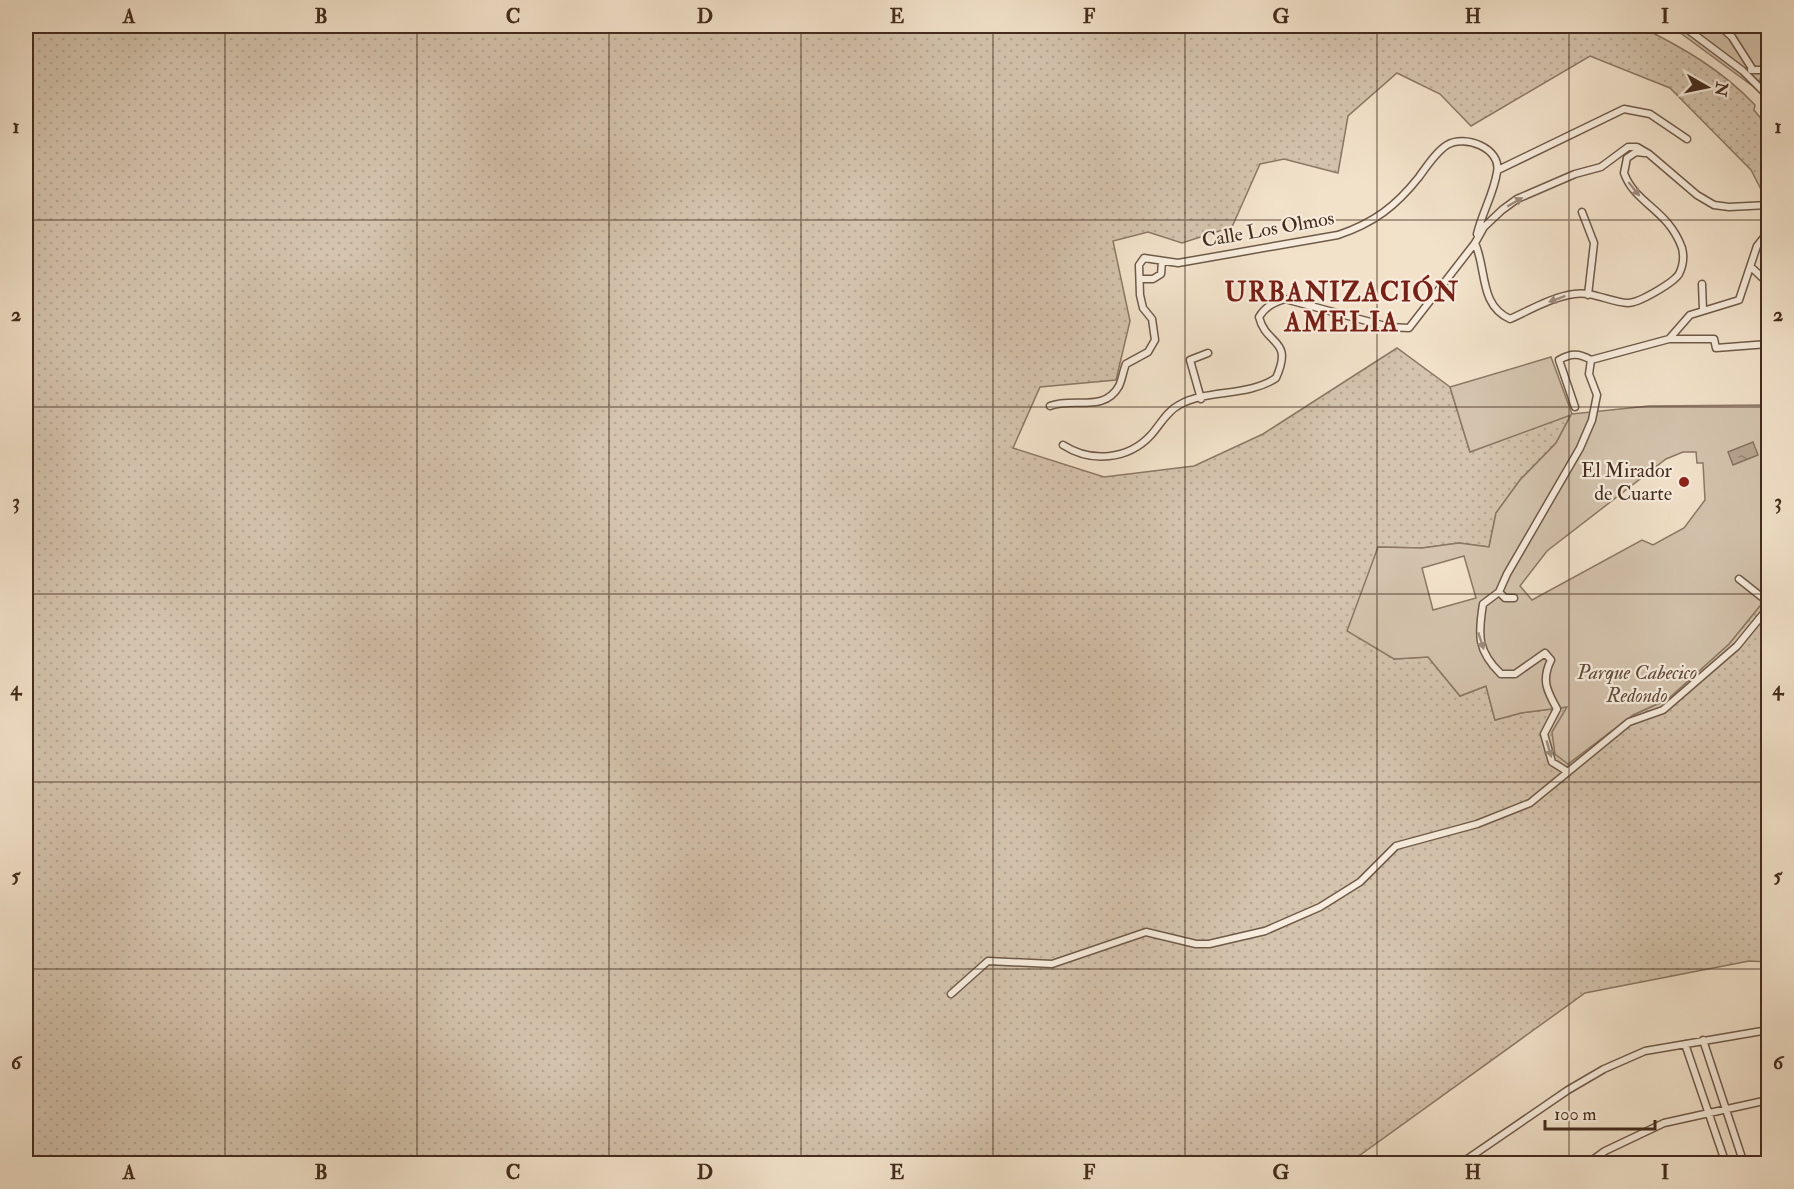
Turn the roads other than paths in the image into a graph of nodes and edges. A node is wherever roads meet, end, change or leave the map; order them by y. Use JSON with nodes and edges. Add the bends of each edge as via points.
{"nodes":[{"id":1,"x":1683,"y":26,"type":"edge"},
{"id":2,"x":1720,"y":26,"type":"edge"},
{"id":3,"x":1753,"y":70,"type":"junction"},
{"id":4,"x":1768,"y":70,"type":"edge"},
{"id":5,"x":1743,"y":71,"type":"junction"},
{"id":6,"x":1768,"y":96,"type":"edge"},
{"id":7,"x":1687,"y":139,"type":"dead end"},
{"id":8,"x":1649,"y":154,"type":"junction"},
{"id":9,"x":1498,"y":170,"type":"junction"},
{"id":10,"x":1768,"y":205,"type":"edge"},
{"id":11,"x":1582,"y":212,"type":"dead end"},
{"id":12,"x":1768,"y":232,"type":"edge"},
{"id":13,"x":1475,"y":243,"type":"junction"},
{"id":14,"x":1162,"y":262,"type":"junction"},
{"id":15,"x":1750,"y":267,"type":"junction"},
{"id":16,"x":1141,"y":279,"type":"junction"},
{"id":17,"x":1768,"y":283,"type":"edge"},
{"id":18,"x":1702,"y":284,"type":"dead end"},
{"id":19,"x":1588,"y":295,"type":"junction"},
{"id":20,"x":1702,"y":310,"type":"junction"},
{"id":21,"x":1768,"y":326,"type":"edge"},
{"id":22,"x":1669,"y":339,"type":"junction"},
{"id":23,"x":1768,"y":344,"type":"edge"},
{"id":24,"x":1208,"y":353,"type":"dead end"},
{"id":25,"x":1591,"y":360,"type":"junction"},
{"id":26,"x":1201,"y":399,"type":"junction"},
{"id":27,"x":1050,"y":406,"type":"dead end"},
{"id":28,"x":1575,"y":407,"type":"dead end"},
{"id":29,"x":1063,"y":445,"type":"dead end"},
{"id":30,"x":1739,"y":579,"type":"dead end"},
{"id":31,"x":1499,"y":592,"type":"junction"},
{"id":32,"x":1514,"y":598,"type":"dead end"},
{"id":33,"x":1768,"y":602,"type":"edge"},
{"id":34,"x":1768,"y":608,"type":"edge"},
{"id":35,"x":1568,"y":772,"type":"junction"},
{"id":36,"x":951,"y":994,"type":"dead end"},
{"id":37,"x":1768,"y":1030,"type":"edge"},
{"id":38,"x":1703,"y":1040,"type":"junction"},
{"id":39,"x":1685,"y":1044,"type":"junction"},
{"id":40,"x":1768,"y":1100,"type":"edge"},
{"id":41,"x":1726,"y":1109,"type":"junction"},
{"id":42,"x":1707,"y":1112,"type":"junction"},
{"id":43,"x":1460,"y":1164,"type":"edge"},
{"id":44,"x":1587,"y":1164,"type":"edge"},
{"id":45,"x":1726,"y":1164,"type":"edge"},
{"id":46,"x":1744,"y":1164,"type":"edge"}],
"edges":[{"from":1,"to":5,"type":"street"},
{"from":2,"to":3,"type":"street"},
{"from":3,"to":4,"type":"street"},
{"from":3,"to":5,"type":"street"},
{"from":5,"to":6,"type":"street"},
{"from":7,"to":9,"type":"street","via":[[1650,114],[1624,109]]},
{"from":8,"to":10,"type":"street","via":[[1714,205]]},
{"from":13,"to":8,"type":"street","one_way":true,"via":[[1484,227],[1517,199],[1601,167],[1628,147]]},
{"from":8,"to":19,"type":"street","one_way":true,"via":[[1631,154],[1624,173],[1640,197],[1672,225],[1683,250],[1678,276],[1640,301],[1628,303]]},
{"from":9,"to":13,"type":"street"},
{"from":9,"to":14,"type":"street","name":"Calle Los Olmos","via":[[1493,156],[1480,145],[1458,140],[1445,146],[1390,210],[1361,228],[1178,263]]},
{"from":11,"to":19,"type":"street","via":[[1594,243]]},
{"from":12,"to":15,"type":"street","via":[[1757,246]]},
{"from":19,"to":13,"type":"street","one_way":true,"via":[[1560,297],[1510,319],[1498,313],[1487,295],[1482,258]]},
{"from":13,"to":26,"type":"street","via":[[1409,328],[1389,327],[1285,299],[1264,308],[1259,317],[1261,326],[1280,345],[1283,358],[1276,378],[1253,388]]},
{"from":14,"to":16,"type":"street","via":[[1161,274]]},
{"from":14,"to":16,"type":"street","name":"Calle Los Olmos","via":[[1144,258],[1139,265]]},
{"from":15,"to":17,"type":"street"},
{"from":15,"to":20,"type":"street","via":[[1739,300]]},
{"from":16,"to":27,"type":"street","via":[[1143,308],[1152,319],[1155,340],[1148,352],[1126,364],[1120,384],[1103,403],[1063,401]]},
{"from":18,"to":20,"type":"street"},
{"from":20,"to":22,"type":"street","via":[[1690,315]]},
{"from":21,"to":23,"type":"street"},
{"from":22,"to":23,"type":"street","via":[[1714,339],[1716,348]]},
{"from":22,"to":25,"type":"street"},
{"from":24,"to":26,"type":"street","via":[[1190,360]]},
{"from":25,"to":28,"type":"street","via":[[1580,354],[1559,360]]},
{"from":25,"to":31,"type":"street","via":[[1589,374],[1597,395],[1592,420]]},
{"from":26,"to":29,"type":"street","via":[[1179,405],[1129,452],[1090,456]]},
{"from":30,"to":33,"type":"street"},
{"from":31,"to":32,"type":"street","via":[[1505,598]]},
{"from":31,"to":35,"type":"street","one_way":true,"via":[[1483,604],[1478,636],[1490,663],[1501,674],[1515,674],[1545,653],[1551,660],[1544,674],[1545,689],[1557,709],[1544,734],[1552,762]]},
{"from":34,"to":35,"type":"street","via":[[1737,646],[1663,710],[1629,722]]},
{"from":35,"to":36,"type":"street","via":[[1530,803],[1478,824],[1396,846],[1360,882],[1320,907],[1265,931],[1209,944],[1146,932],[1052,964],[988,962]]},
{"from":37,"to":38,"type":"street"},
{"from":38,"to":39,"type":"street"},
{"from":38,"to":41,"type":"street"},
{"from":39,"to":42,"type":"street"},
{"from":39,"to":43,"type":"street","via":[[1645,1051],[1604,1069]]},
{"from":40,"to":41,"type":"street"},
{"from":41,"to":42,"type":"street"},
{"from":41,"to":46,"type":"street"},
{"from":42,"to":44,"type":"street","via":[[1664,1123],[1605,1151]]},
{"from":42,"to":45,"type":"street"}]}
